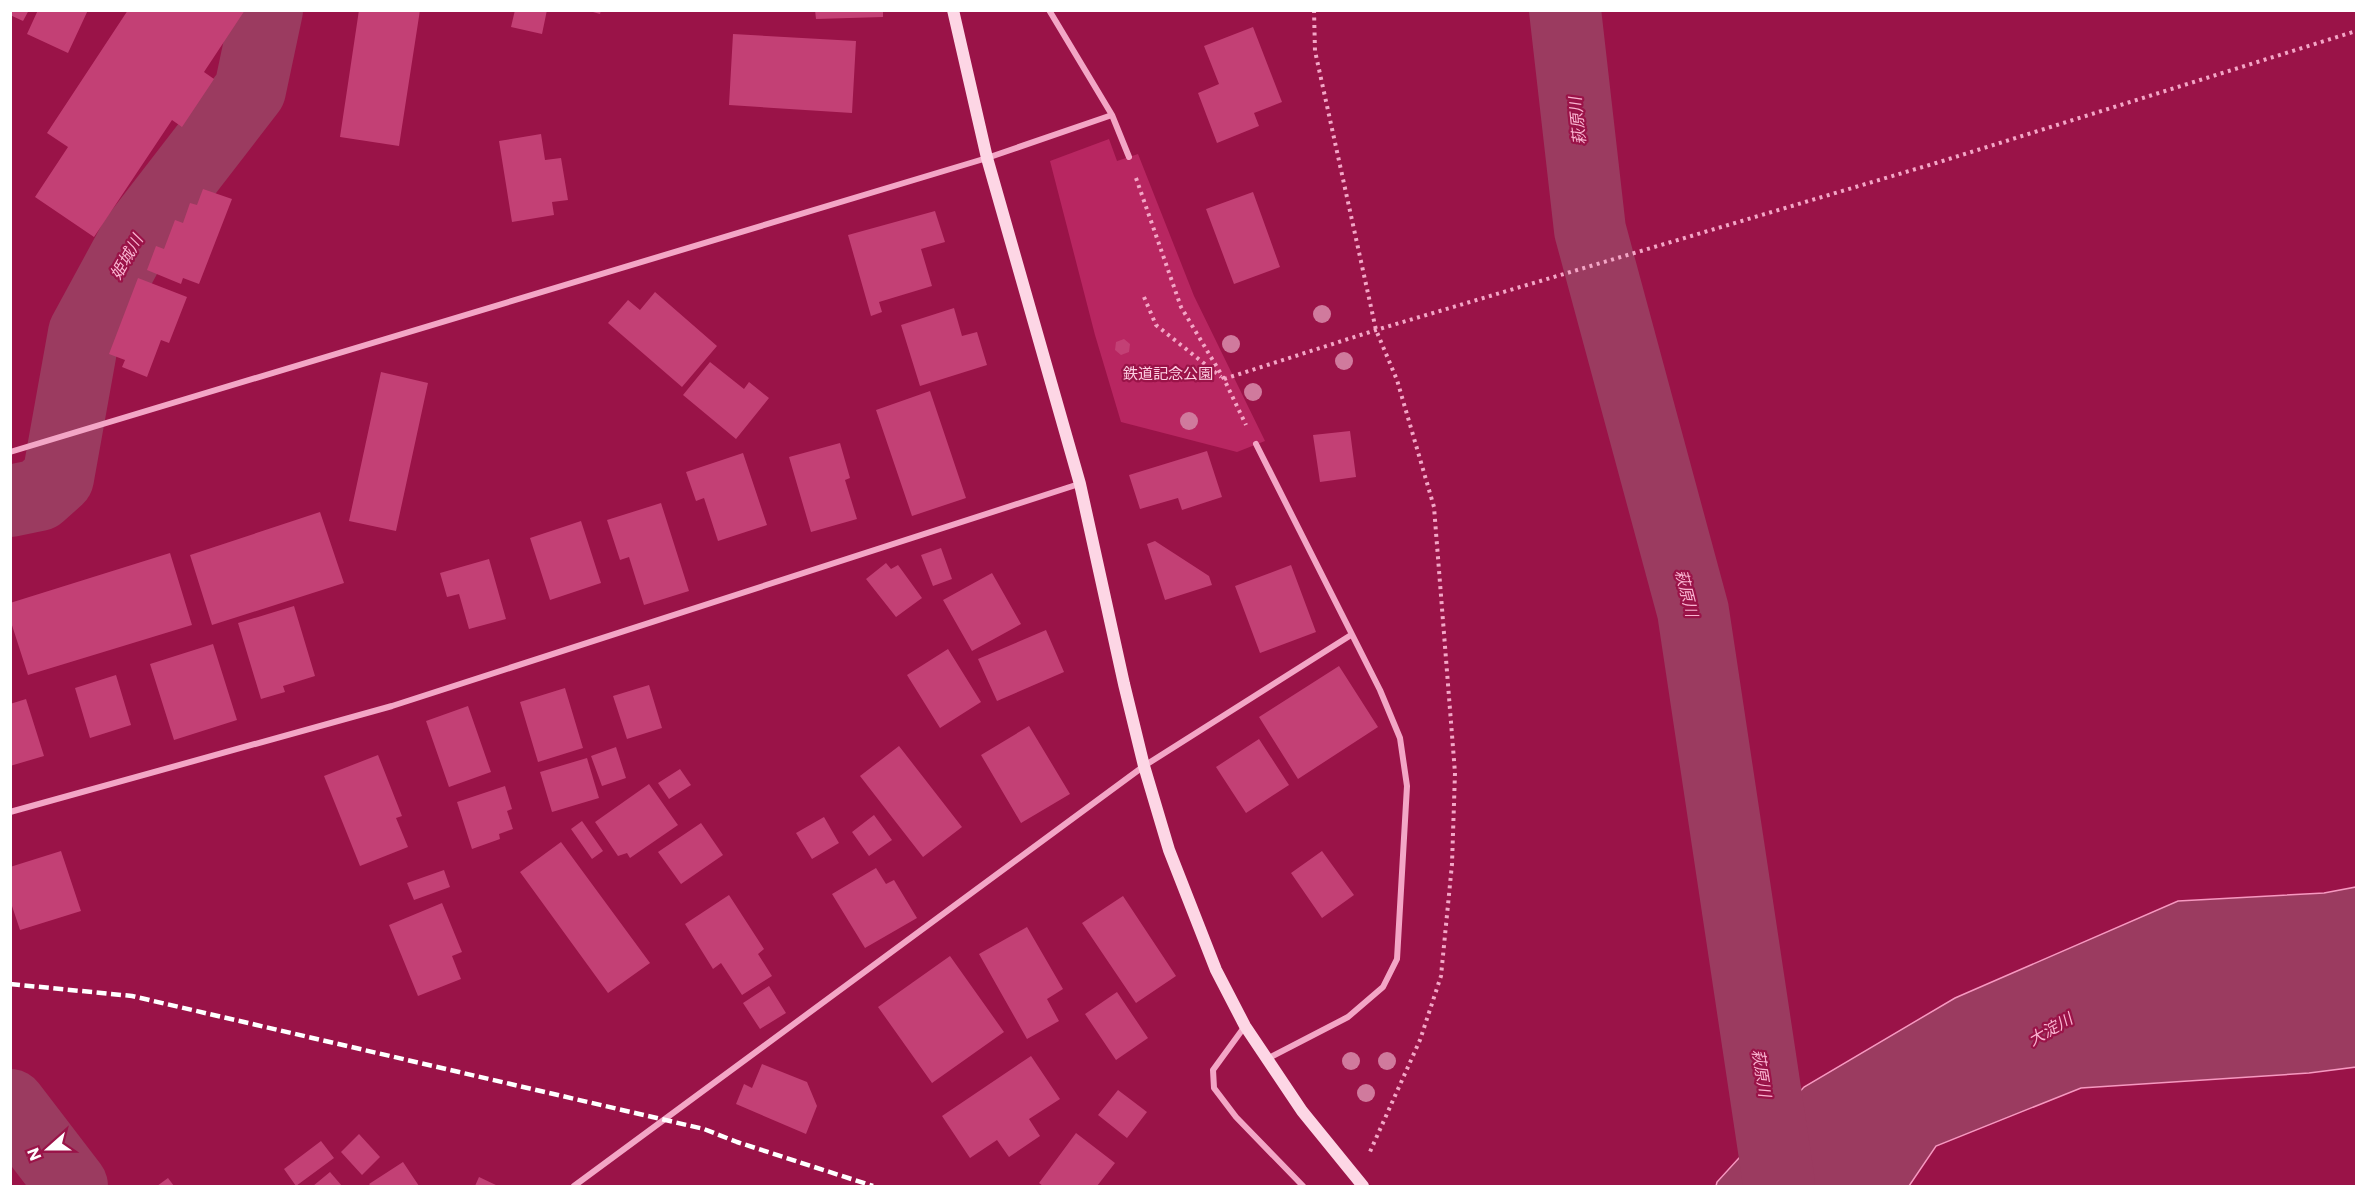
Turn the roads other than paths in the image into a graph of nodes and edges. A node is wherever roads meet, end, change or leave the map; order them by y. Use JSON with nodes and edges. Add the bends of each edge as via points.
{"nodes":[{"id":1,"x":953,"y":10,"type":"edge"},
{"id":2,"x":1049,"y":10,"type":"edge"},
{"id":3,"x":1112,"y":115,"type":"junction"},
{"id":4,"x":1129,"y":157,"type":"road end"},
{"id":5,"x":987,"y":158,"type":"junction"},
{"id":6,"x":1256,"y":444,"type":"road end"},
{"id":7,"x":10,"y":452,"type":"edge"},
{"id":8,"x":1080,"y":484,"type":"junction"},
{"id":9,"x":1351,"y":635,"type":"junction"},
{"id":10,"x":1144,"y":766,"type":"junction"},
{"id":11,"x":10,"y":812,"type":"edge"},
{"id":12,"x":1245,"y":1026,"type":"junction"},
{"id":13,"x":1267,"y":1059,"type":"junction"},
{"id":14,"x":1360,"y":1184,"type":"edge"},
{"id":15,"x":574,"y":1186,"type":"edge"},
{"id":16,"x":1303,"y":1186,"type":"edge"}],
"edges":[{"from":1,"to":5,"type":"street"},
{"from":2,"to":3,"type":"street"},
{"from":3,"to":4,"type":"street"},
{"from":3,"to":5,"type":"street"},
{"from":5,"to":7,"type":"street"},
{"from":5,"to":8,"type":"street"},
{"from":6,"to":9,"type":"street"},
{"from":8,"to":10,"type":"street"},
{"from":8,"to":11,"type":"street","via":[[392,706]]},
{"from":9,"to":10,"type":"street"},
{"from":9,"to":13,"type":"street","via":[[1400,738],[1407,786],[1397,959],[1383,987],[1348,1017]]},
{"from":10,"to":12,"type":"street","via":[[1169,850],[1216,970]]},
{"from":10,"to":15,"type":"street"},
{"from":12,"to":13,"type":"street"},
{"from":12,"to":16,"type":"street","via":[[1213,1070],[1214,1088],[1236,1117]]},
{"from":13,"to":14,"type":"street"}]}
